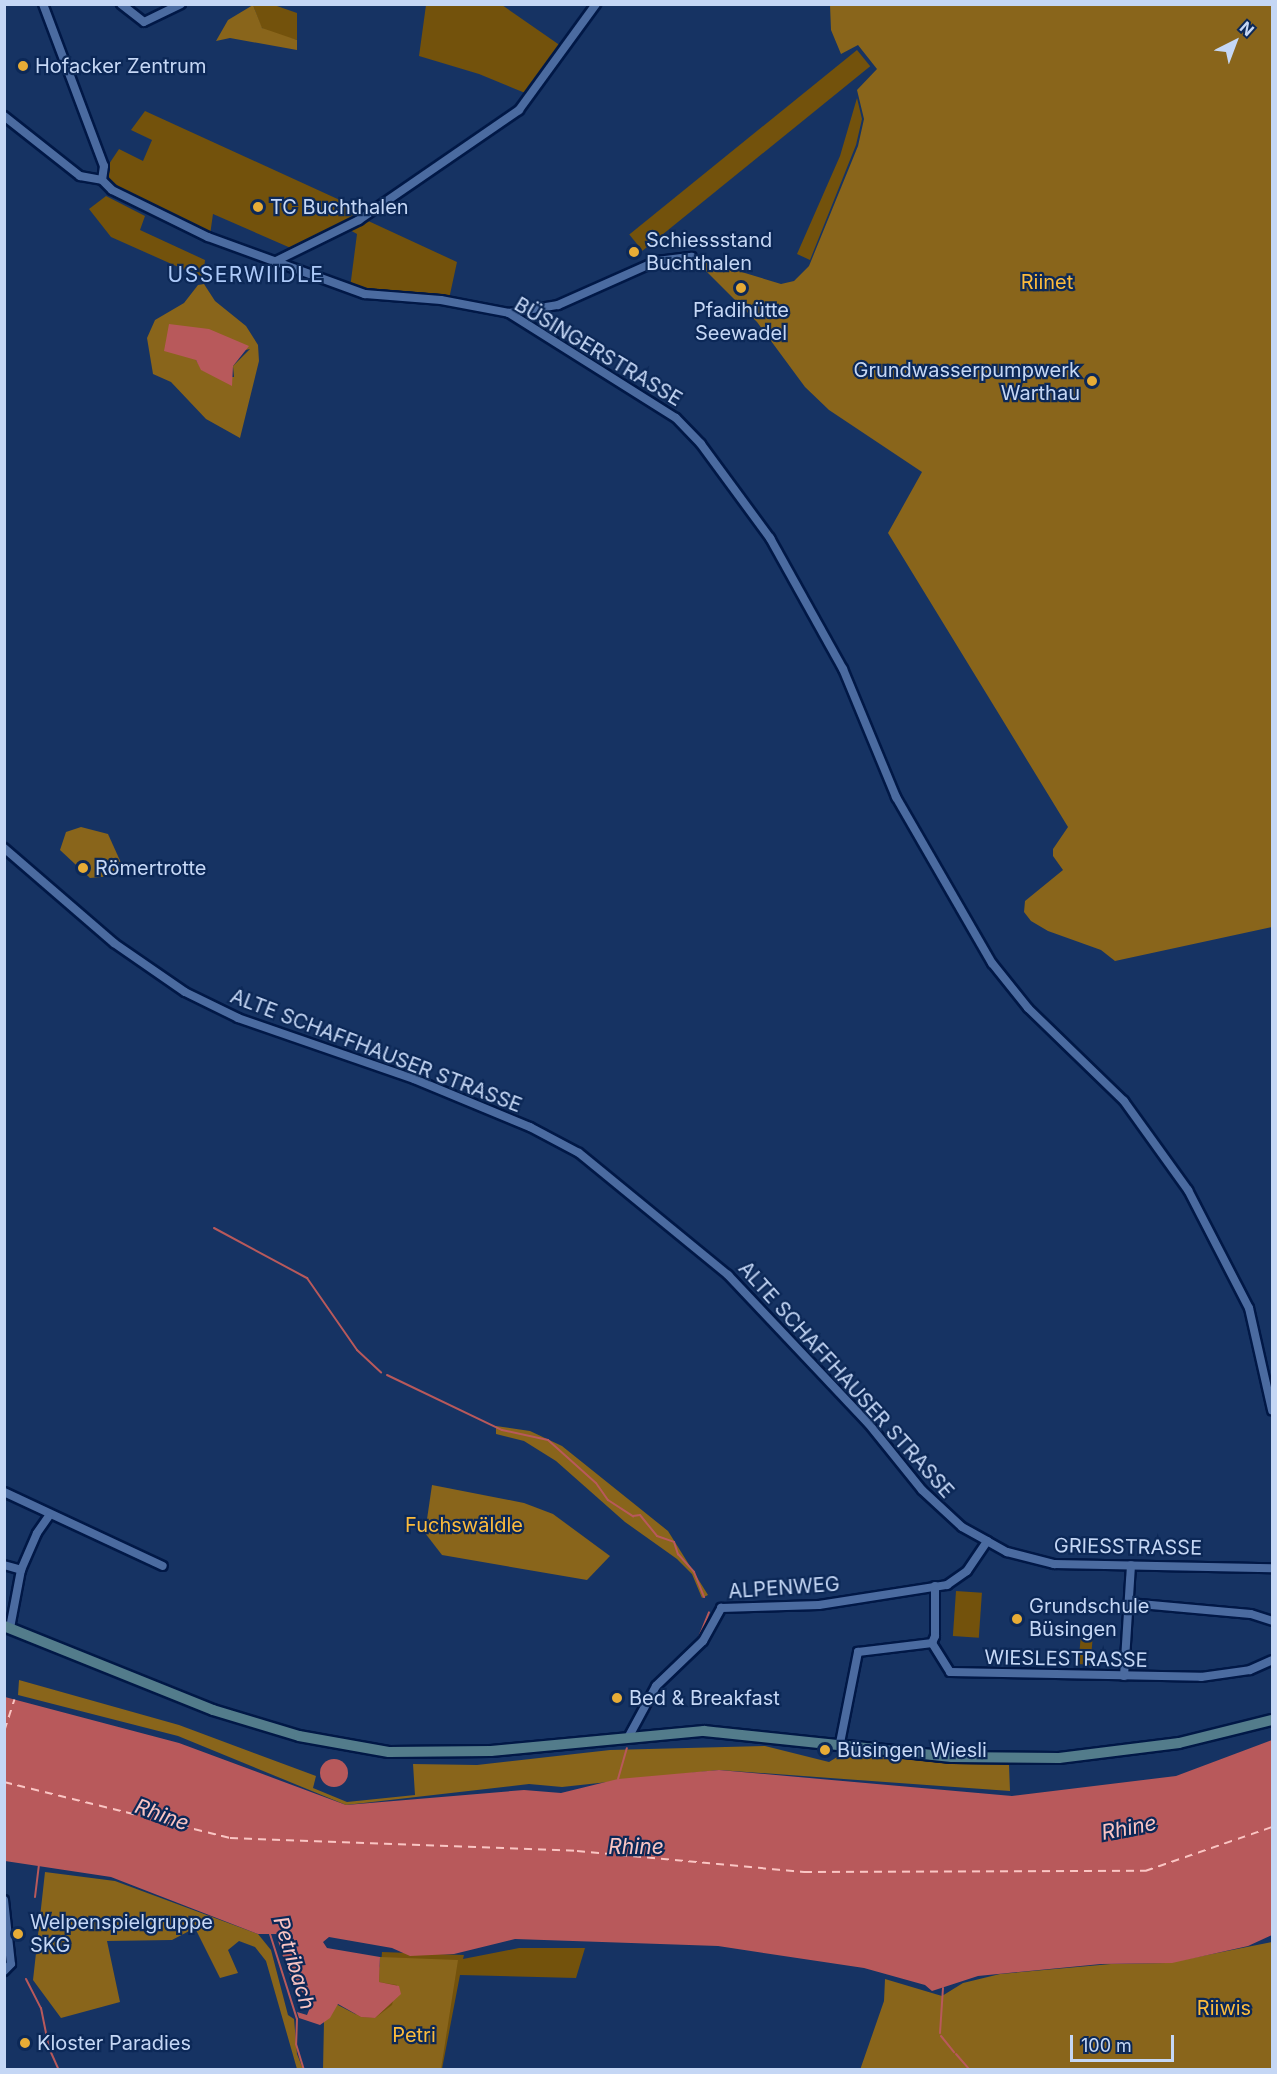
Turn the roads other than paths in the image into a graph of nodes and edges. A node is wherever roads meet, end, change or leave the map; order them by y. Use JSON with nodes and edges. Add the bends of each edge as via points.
{"nodes":[{"id":1,"x":43,"y":4,"type":"edge"},
{"id":2,"x":121,"y":4,"type":"edge"},
{"id":3,"x":181,"y":4,"type":"edge"},
{"id":4,"x":596,"y":4,"type":"edge"},
{"id":5,"x":4,"y":116,"type":"edge"},
{"id":6,"x":102,"y":180,"type":"junction"},
{"id":7,"x":692,"y":257,"type":"dead end"},
{"id":8,"x":276,"y":261,"type":"junction"},
{"id":9,"x":509,"y":313,"type":"junction"},
{"id":10,"x":4,"y":848,"type":"edge"},
{"id":11,"x":1272,"y":1410,"type":"edge"},
{"id":12,"x":4,"y":1492,"type":"edge"},
{"id":13,"x":50,"y":1516,"type":"junction"},
{"id":14,"x":987,"y":1541,"type":"junction"},
{"id":15,"x":4,"y":1565,"type":"edge"},
{"id":16,"x":1131,"y":1565,"type":"junction"},
{"id":17,"x":163,"y":1566,"type":"dead end"},
{"id":18,"x":1272,"y":1568,"type":"edge"},
{"id":19,"x":21,"y":1570,"type":"junction"},
{"id":20,"x":935,"y":1586,"type":"junction"},
{"id":21,"x":1129,"y":1603,"type":"junction"},
{"id":22,"x":1272,"y":1621,"type":"edge"},
{"id":23,"x":7,"y":1627,"type":"edge"},
{"id":24,"x":932,"y":1643,"type":"junction"},
{"id":25,"x":1272,"y":1660,"type":"edge"},
{"id":26,"x":1124,"y":1676,"type":"junction"},
{"id":27,"x":1272,"y":1720,"type":"edge"},
{"id":28,"x":629,"y":1736,"type":"junction"},
{"id":29,"x":840,"y":1743,"type":"junction"},
{"id":30,"x":4,"y":1900,"type":"edge"},
{"id":31,"x":4,"y":1971,"type":"edge"}],
"edges":[{"from":1,"to":6,"type":"street","via":[[104,166]]},
{"from":2,"to":3,"type":"street","via":[[144,22]]},
{"from":4,"to":8,"type":"street","via":[[519,110],[359,220]]},
{"from":5,"to":6,"type":"street","name":"BÜSINGERSTRASSE","via":[[80,176]]},
{"from":6,"to":8,"type":"street","name":"BÜSINGERSTRASSE","via":[[112,190],[208,237]]},
{"from":7,"to":9,"type":"street","via":[[657,261],[558,306]]},
{"from":8,"to":9,"type":"street","name":"BÜSINGERSTRASSE","via":[[365,294],[441,300]]},
{"from":9,"to":11,"type":"street","name":"BÜSINGERSTRASSE","via":[[676,418],[701,444],[770,538],[843,669],[896,796],[992,963],[1028,1008],[1124,1101],[1188,1190],[1249,1308]]},
{"from":10,"to":14,"type":"street","name":"ALTE SCHAFFHAUSER STRASSE","via":[[114,943],[185,992],[238,1018],[425,1083],[530,1127],[579,1153],[728,1275],[868,1423],[922,1490],[962,1527]]},
{"from":12,"to":13,"type":"street"},
{"from":13,"to":17,"type":"street"},
{"from":13,"to":19,"type":"street","via":[[37,1533]]},
{"from":14,"to":16,"type":"street","name":"GRIESSTRASSE","via":[[1006,1552],[1054,1564]]},
{"from":14,"to":20,"type":"street","name":"ALPENWEG","via":[[967,1572],[948,1584]]},
{"from":15,"to":19,"type":"street"},
{"from":16,"to":18,"type":"street","name":"GRIESSTRASSE"},
{"from":16,"to":21,"type":"street"},
{"from":19,"to":23,"type":"street"},
{"from":20,"to":24,"type":"street"},
{"from":20,"to":28,"type":"street","name":"ALPENWEG","via":[[819,1605],[721,1608],[703,1641],[657,1686]]},
{"from":21,"to":22,"type":"street","via":[[1251,1614]]},
{"from":21,"to":26,"type":"street"},
{"from":23,"to":28,"type":"main road","via":[[213,1710],[354,1747],[389,1752],[466,1753]]},
{"from":24,"to":26,"type":"street","name":"WIESLESTRASSE","via":[[950,1672]]},
{"from":24,"to":29,"type":"street","via":[[858,1652]]},
{"from":25,"to":26,"type":"street","name":"WIESLESTRASSE","via":[[1250,1670],[1201,1677]]},
{"from":27,"to":29,"type":"main road","via":[[1179,1743],[1059,1758],[952,1756]]},
{"from":28,"to":29,"type":"main road","via":[[704,1731]]},
{"from":30,"to":31,"type":"street","via":[[11,1964]]}]}
